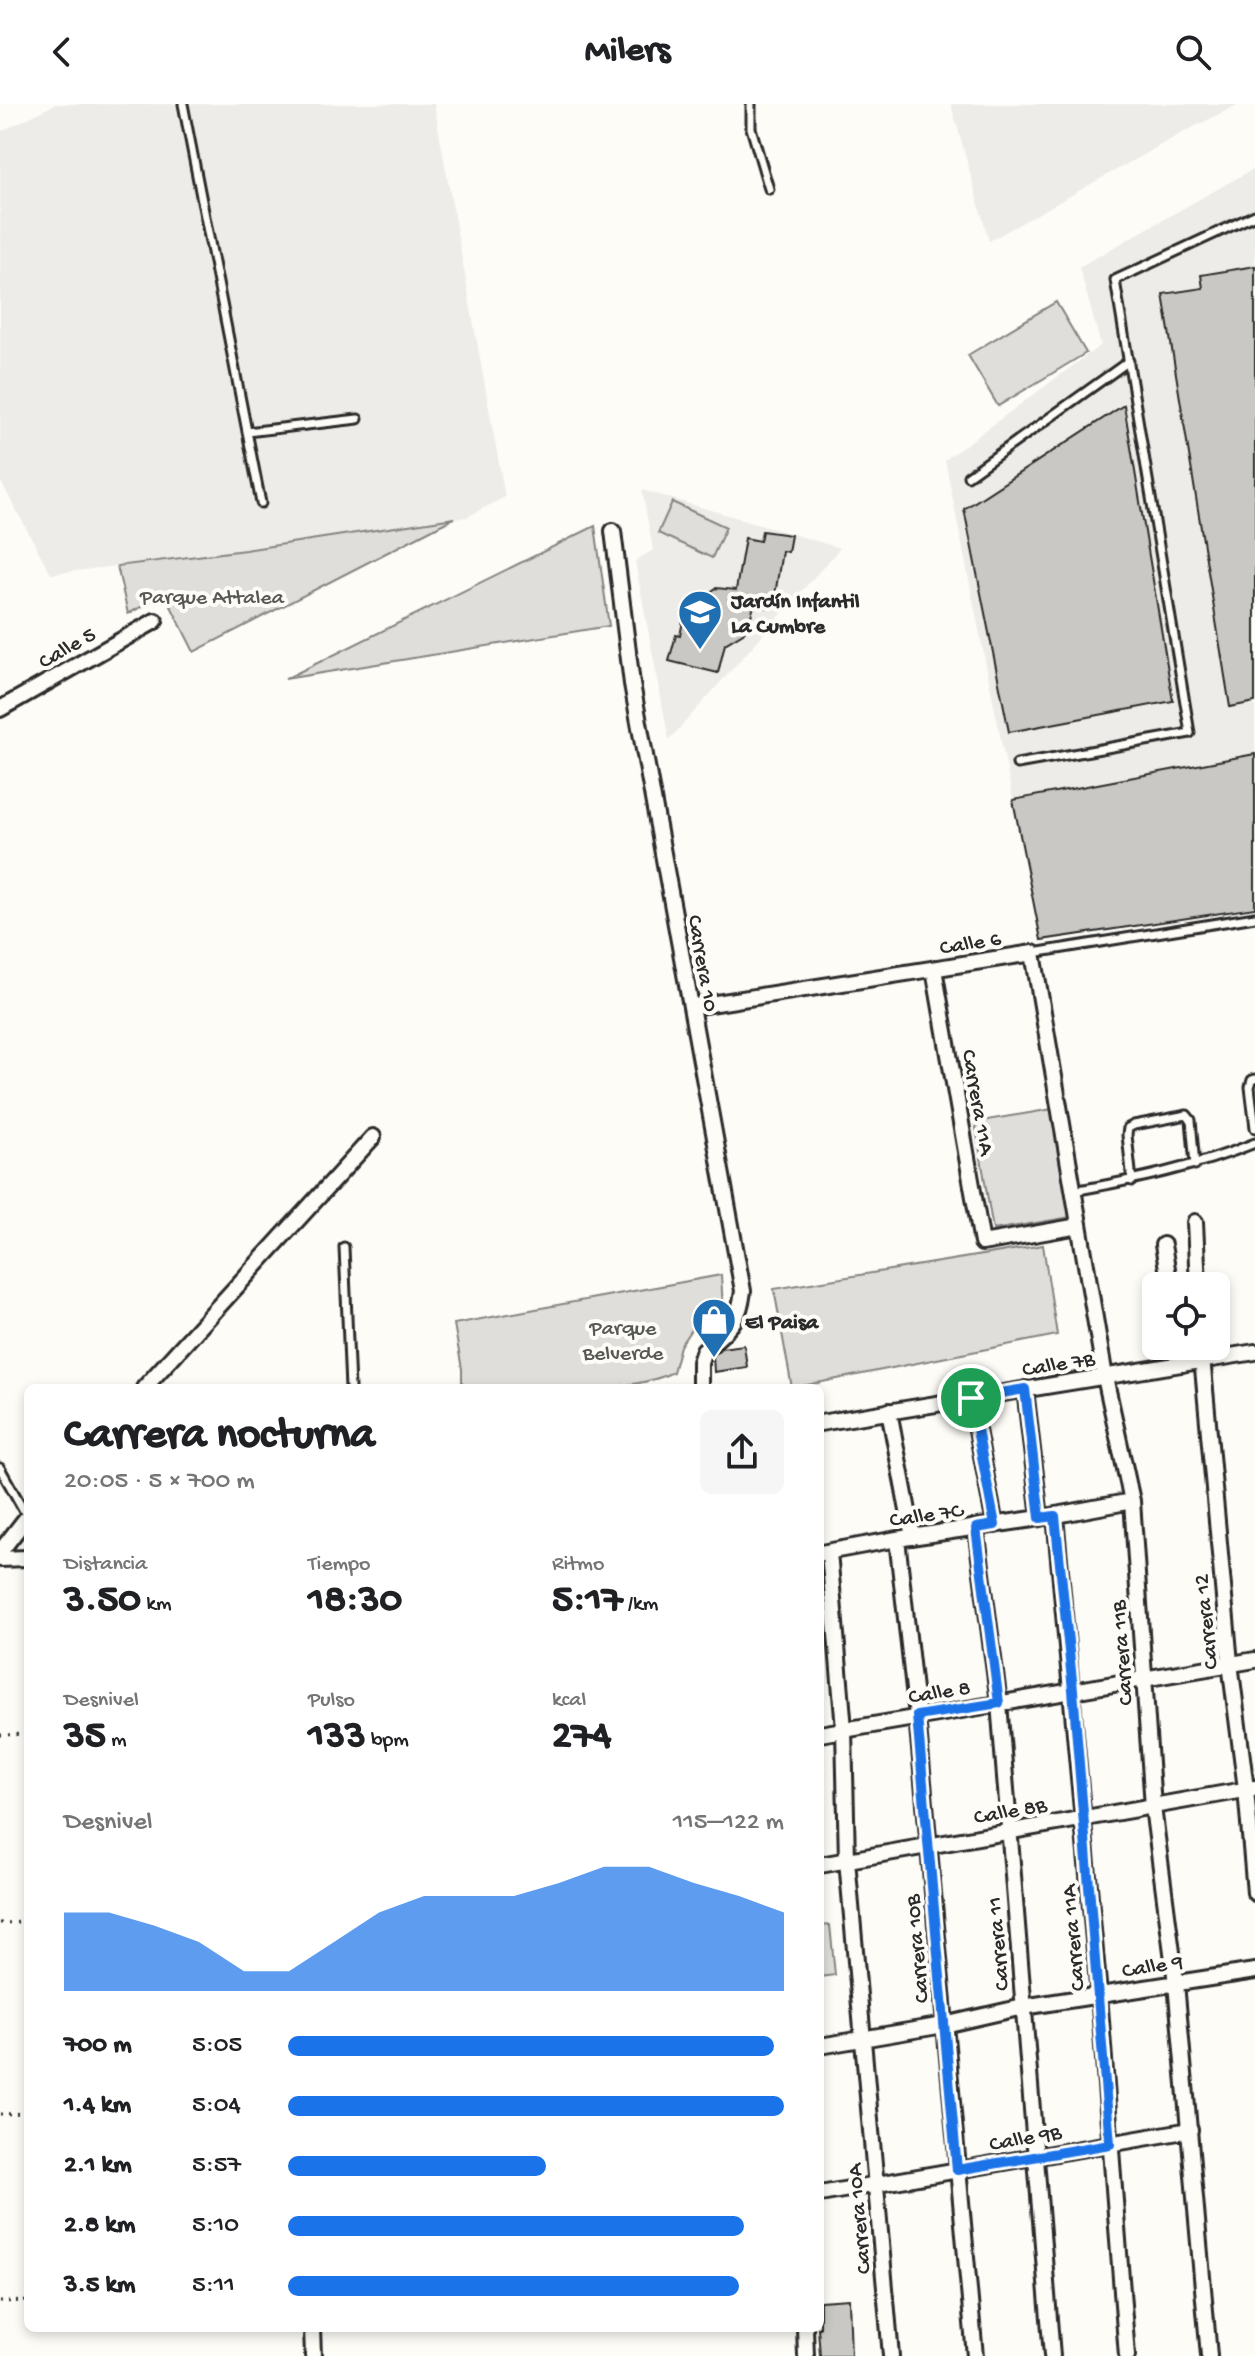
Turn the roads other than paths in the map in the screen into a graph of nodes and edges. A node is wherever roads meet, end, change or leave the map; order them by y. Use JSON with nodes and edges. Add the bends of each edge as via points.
{"nodes":[{"id":1,"x":183,"y":104,"type":"edge"},
{"id":2,"x":751,"y":104,"type":"edge"},
{"id":3,"x":769,"y":189,"type":"dead end"},
{"id":4,"x":1255,"y":215,"type":"edge"},
{"id":5,"x":1129,"y":361,"type":"junction"},
{"id":6,"x":358,"y":419,"type":"dead end"},
{"id":7,"x":247,"y":432,"type":"junction"},
{"id":8,"x":968,"y":476,"type":"dead end"},
{"id":9,"x":261,"y":503,"type":"dead end"},
{"id":10,"x":613,"y":531,"type":"dead end"},
{"id":11,"x":155,"y":621,"type":"dead end"},
{"id":12,"x":0,"y":709,"type":"edge"},
{"id":13,"x":1017,"y":764,"type":"dead end"},
{"id":14,"x":1255,"y":917,"type":"edge"},
{"id":15,"x":1033,"y":953,"type":"junction"},
{"id":16,"x":934,"y":969,"type":"junction"},
{"id":17,"x":691,"y":1007,"type":"junction"},
{"id":18,"x":1255,"y":1079,"type":"edge"},
{"id":19,"x":1255,"y":1128,"type":"edge"},
{"id":20,"x":373,"y":1137,"type":"dead end"},
{"id":21,"x":1255,"y":1143,"type":"edge"},
{"id":22,"x":1195,"y":1165,"type":"junction"},
{"id":23,"x":1132,"y":1181,"type":"junction"},
{"id":24,"x":1073,"y":1191,"type":"junction"},
{"id":25,"x":1195,"y":1222,"type":"dead end"},
{"id":26,"x":1079,"y":1226,"type":"junction"},
{"id":27,"x":1163,"y":1245,"type":"dead end"},
{"id":28,"x":344,"y":1247,"type":"dead end"},
{"id":29,"x":1168,"y":1272,"type":"edge"},
{"id":30,"x":1197,"y":1272,"type":"edge"},
{"id":31,"x":1230,"y":1352,"type":"edge"},
{"id":32,"x":1255,"y":1352,"type":"edge"},
{"id":33,"x":1182,"y":1360,"type":"edge"},
{"id":34,"x":1190,"y":1360,"type":"edge"},
{"id":35,"x":1202,"y":1360,"type":"edge"},
{"id":36,"x":1183,"y":1364,"type":"junction"},
{"id":37,"x":1105,"y":1377,"type":"junction"},
{"id":38,"x":148,"y":1384,"type":"edge"},
{"id":39,"x":350,"y":1384,"type":"edge"},
{"id":40,"x":700,"y":1384,"type":"edge"},
{"id":41,"x":1025,"y":1389,"type":"junction"},
{"id":42,"x":971,"y":1398,"type":"junction"},
{"id":43,"x":889,"y":1411,"type":"junction"},
{"id":44,"x":824,"y":1422,"type":"edge"},
{"id":45,"x":0,"y":1468,"type":"edge"},
{"id":46,"x":1132,"y":1501,"type":"junction"},
{"id":47,"x":24,"y":1509,"type":"edge"},
{"id":48,"x":1048,"y":1517,"type":"junction"},
{"id":49,"x":24,"y":1521,"type":"edge"},
{"id":50,"x":995,"y":1525,"type":"junction"},
{"id":51,"x":976,"y":1528,"type":"junction"},
{"id":52,"x":905,"y":1538,"type":"junction"},
{"id":53,"x":0,"y":1552,"type":"edge"},
{"id":54,"x":825,"y":1552,"type":"edge"},
{"id":55,"x":24,"y":1558,"type":"edge"},
{"id":56,"x":0,"y":1559,"type":"edge"},
{"id":57,"x":1255,"y":1660,"type":"edge"},
{"id":58,"x":1230,"y":1663,"type":"junction"},
{"id":59,"x":1144,"y":1679,"type":"junction"},
{"id":60,"x":1073,"y":1690,"type":"junction"},
{"id":61,"x":999,"y":1703,"type":"junction"},
{"id":62,"x":917,"y":1716,"type":"junction"},
{"id":63,"x":844,"y":1729,"type":"junction"},
{"id":64,"x":824,"y":1733,"type":"edge"},
{"id":65,"x":1251,"y":1788,"type":"edge"},
{"id":66,"x":1153,"y":1807,"type":"junction"},
{"id":67,"x":1083,"y":1819,"type":"junction"},
{"id":68,"x":1009,"y":1832,"type":"junction"},
{"id":69,"x":928,"y":1846,"type":"junction"},
{"id":70,"x":847,"y":1860,"type":"junction"},
{"id":71,"x":824,"y":1864,"type":"edge"},
{"id":72,"x":1255,"y":1893,"type":"edge"},
{"id":73,"x":1255,"y":1971,"type":"edge"},
{"id":74,"x":1176,"y":1983,"type":"junction"},
{"id":75,"x":1099,"y":1995,"type":"junction"},
{"id":76,"x":1023,"y":2007,"type":"junction"},
{"id":77,"x":944,"y":2025,"type":"junction"},
{"id":78,"x":863,"y":2039,"type":"junction"},
{"id":79,"x":824,"y":2045,"type":"edge"},
{"id":80,"x":1190,"y":2130,"type":"junction"},
{"id":81,"x":1110,"y":2144,"type":"junction"},
{"id":82,"x":1036,"y":2157,"type":"junction"},
{"id":83,"x":957,"y":2170,"type":"junction"},
{"id":84,"x":876,"y":2184,"type":"junction"},
{"id":85,"x":824,"y":2193,"type":"edge"},
{"id":86,"x":312,"y":2332,"type":"edge"},
{"id":87,"x":805,"y":2332,"type":"edge"},
{"id":88,"x":313,"y":2356,"type":"edge"},
{"id":89,"x":806,"y":2356,"type":"edge"},
{"id":90,"x":891,"y":2356,"type":"edge"},
{"id":91,"x":975,"y":2356,"type":"edge"},
{"id":92,"x":1052,"y":2356,"type":"edge"},
{"id":93,"x":1127,"y":2356,"type":"edge"},
{"id":94,"x":1209,"y":2356,"type":"edge"}],
"edges":[{"from":1,"to":7,"type":"lane"},
{"from":2,"to":3,"type":"lane","via":[[751,128]]},
{"from":4,"to":5,"type":"lane","via":[[1115,280]]},
{"from":5,"to":8,"type":"lane"},
{"from":5,"to":13,"type":"lane","via":[[1190,733]]},
{"from":6,"to":7,"type":"lane"},
{"from":7,"to":9,"type":"lane"},
{"from":10,"to":17,"type":"street","name":"Carrera 10","via":[[632,684]]},
{"from":11,"to":12,"type":"street","name":"Calle 5"},
{"from":14,"to":15,"type":"lane","name":"Calle 6"},
{"from":15,"to":16,"type":"street","name":"Calle 6"},
{"from":15,"to":24,"type":"street","name":"Carrera 11B"},
{"from":16,"to":17,"type":"street","name":"Calle 6"},
{"from":16,"to":26,"type":"street","name":"Carrera 11A","via":[[982,1243]]},
{"from":17,"to":40,"type":"street","name":"Carrera 10","via":[[743,1291],[733,1323],[701,1355]]},
{"from":18,"to":19,"type":"lane","via":[[1250,1087]]},
{"from":20,"to":38,"type":"street"},
{"from":21,"to":22,"type":"lane"},
{"from":22,"to":23,"type":"lane"},
{"from":22,"to":23,"type":"lane","via":[[1187,1115],[1134,1125],[1127,1135]]},
{"from":23,"to":24,"type":"lane"},
{"from":24,"to":26,"type":"street","name":"Carrera 11B"},
{"from":25,"to":30,"type":"street"},
{"from":26,"to":37,"type":"street","name":"Carrera 11B"},
{"from":27,"to":29,"type":"street"},
{"from":28,"to":39,"type":"lane"},
{"from":31,"to":32,"type":"street","name":"Calle 7B"},
{"from":33,"to":36,"type":"street"},
{"from":34,"to":36,"type":"street","name":"Calle 7B"},
{"from":35,"to":58,"type":"street","name":"Carrera 12"},
{"from":36,"to":37,"type":"street","name":"Calle 7B"},
{"from":37,"to":41,"type":"street","name":"Calle 7B"},
{"from":37,"to":46,"type":"street","name":"Carrera 11B"},
{"from":41,"to":42,"type":"street","name":"Calle 7B"},
{"from":41,"to":48,"type":"street","name":"Carrera 11A"},
{"from":42,"to":43,"type":"street","name":"Calle 7B"},
{"from":42,"to":50,"type":"street"},
{"from":43,"to":44,"type":"street","name":"Calle 7B"},
{"from":43,"to":52,"type":"street","name":"Carrera 10B"},
{"from":45,"to":47,"type":"lane"},
{"from":46,"to":48,"type":"street","name":"Calle 7C"},
{"from":46,"to":59,"type":"street","name":"Carrera 11B"},
{"from":48,"to":50,"type":"street","name":"Calle 7C"},
{"from":48,"to":60,"type":"street","name":"Carrera 11A"},
{"from":49,"to":53,"type":"street"},
{"from":50,"to":51,"type":"street","name":"Calle 7C"},
{"from":51,"to":52,"type":"street","name":"Calle 7C"},
{"from":51,"to":61,"type":"street","name":"Carrera 11"},
{"from":52,"to":54,"type":"street","name":"Calle 7C"},
{"from":52,"to":62,"type":"street","name":"Carrera 10B"},
{"from":54,"to":63,"type":"street","name":"Carrera 10A"},
{"from":55,"to":56,"type":"street"},
{"from":57,"to":58,"type":"street","name":"Calle 8"},
{"from":58,"to":59,"type":"street","name":"Calle 8"},
{"from":58,"to":65,"type":"street","name":"Carrera 12"},
{"from":59,"to":60,"type":"street","name":"Calle 8"},
{"from":59,"to":66,"type":"street","name":"Carrera 11B"},
{"from":60,"to":61,"type":"street","name":"Calle 8"},
{"from":60,"to":67,"type":"street","name":"Carrera 11A"},
{"from":61,"to":62,"type":"street","name":"Calle 8"},
{"from":61,"to":68,"type":"street","name":"Carrera 11"},
{"from":62,"to":63,"type":"street","name":"Calle 8"},
{"from":62,"to":69,"type":"street","name":"Carrera 10B"},
{"from":63,"to":64,"type":"street","name":"Calle 8"},
{"from":63,"to":70,"type":"street","name":"Carrera 10A"},
{"from":65,"to":66,"type":"street","name":"Calle 8B"},
{"from":65,"to":72,"type":"street","name":"Carrera 12"},
{"from":66,"to":67,"type":"street","name":"Calle 8B"},
{"from":66,"to":74,"type":"street","name":"Carrera 11B"},
{"from":67,"to":68,"type":"street","name":"Calle 8B"},
{"from":67,"to":75,"type":"street","name":"Carrera 11A"},
{"from":68,"to":69,"type":"street","name":"Calle 8B"},
{"from":68,"to":76,"type":"street","name":"Carrera 11"},
{"from":69,"to":70,"type":"street","name":"Calle 8B"},
{"from":69,"to":77,"type":"street","name":"Carrera 10B"},
{"from":70,"to":71,"type":"street","name":"Calle 8B"},
{"from":70,"to":78,"type":"street","name":"Carrera 10A"},
{"from":73,"to":74,"type":"street","name":"Calle 9"},
{"from":74,"to":75,"type":"street","name":"Calle 9"},
{"from":74,"to":80,"type":"street","name":"Carrera 11B"},
{"from":75,"to":76,"type":"street","name":"Calle 9"},
{"from":75,"to":81,"type":"street","name":"Carrera 11A"},
{"from":76,"to":77,"type":"street","name":"Calle 9"},
{"from":76,"to":82,"type":"street","name":"Carrera 11"},
{"from":77,"to":78,"type":"street","name":"Calle 9"},
{"from":77,"to":83,"type":"street","name":"Carrera 10B"},
{"from":78,"to":79,"type":"street","name":"Calle 9"},
{"from":78,"to":84,"type":"street","name":"Carrera 10A"},
{"from":80,"to":81,"type":"street","name":"Calle 9B"},
{"from":80,"to":94,"type":"street","name":"Carrera 11B"},
{"from":81,"to":82,"type":"street","name":"Calle 9B"},
{"from":81,"to":93,"type":"street","name":"Carrera 11A"},
{"from":82,"to":83,"type":"street","name":"Calle 9B"},
{"from":82,"to":92,"type":"street","name":"Carrera 11"},
{"from":83,"to":84,"type":"street","name":"Calle 9B"},
{"from":83,"to":91,"type":"street","name":"Carrera 10B"},
{"from":84,"to":85,"type":"street","name":"Calle 9B"},
{"from":84,"to":90,"type":"street","name":"Carrera 10A"},
{"from":86,"to":88,"type":"street"},
{"from":87,"to":89,"type":"street"}]}
